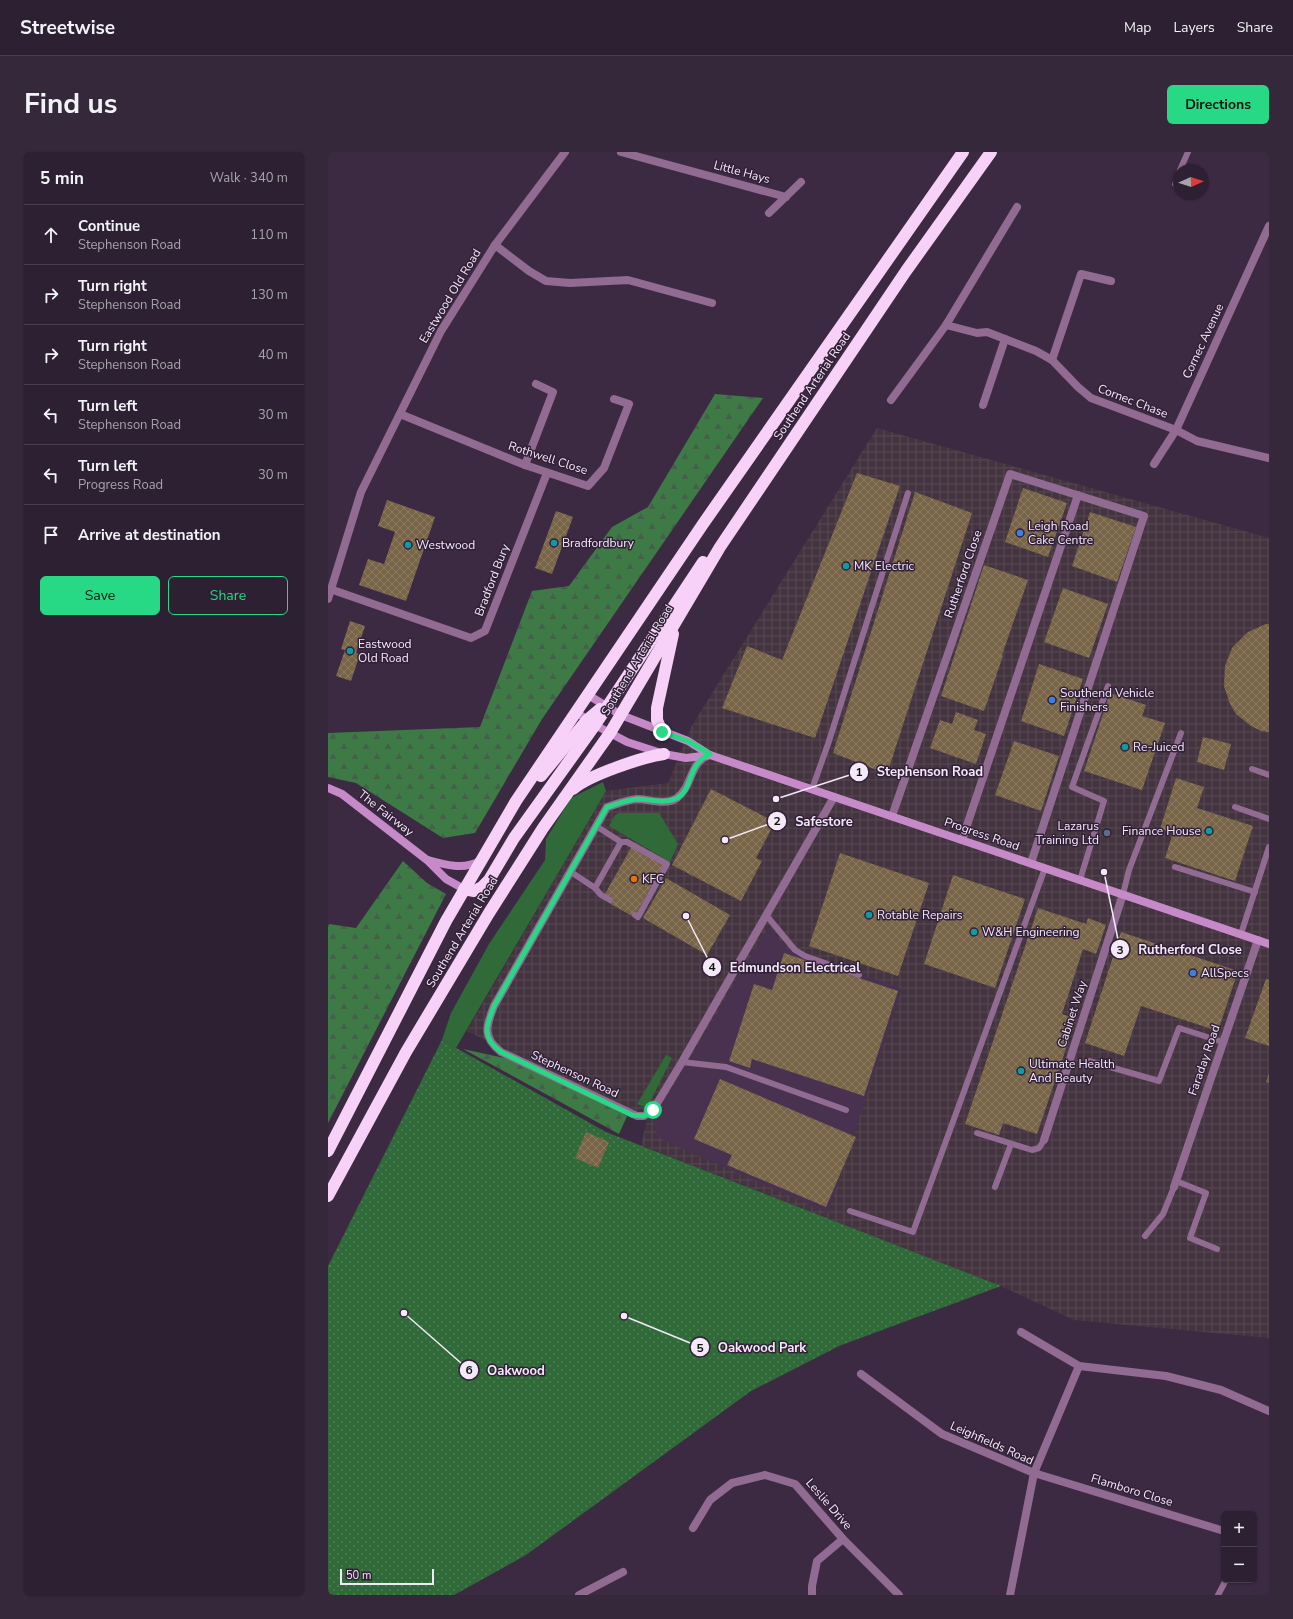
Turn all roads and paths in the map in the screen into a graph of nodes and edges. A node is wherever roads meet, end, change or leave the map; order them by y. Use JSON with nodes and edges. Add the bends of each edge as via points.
{"nodes":[{"id":1,"x":565,"y":152,"type":"edge"},
{"id":2,"x":621,"y":152,"type":"edge"},
{"id":3,"x":963,"y":152,"type":"edge"},
{"id":4,"x":991,"y":152,"type":"edge"},
{"id":5,"x":1188,"y":152,"type":"edge"},
{"id":6,"x":1183,"y":164,"type":"edge"},
{"id":7,"x":801,"y":182,"type":"dead end"},
{"id":8,"x":786,"y":197,"type":"junction"},
{"id":9,"x":1017,"y":207,"type":"dead end"},
{"id":10,"x":769,"y":214,"type":"dead end"},
{"id":11,"x":1269,"y":226,"type":"edge"},
{"id":12,"x":495,"y":245,"type":"junction"},
{"id":13,"x":1111,"y":281,"type":"dead end"},
{"id":14,"x":712,"y":303,"type":"dead end"},
{"id":15,"x":946,"y":325,"type":"junction"},
{"id":16,"x":1005,"y":339,"type":"junction"},
{"id":17,"x":1052,"y":360,"type":"junction"},
{"id":18,"x":536,"y":384,"type":"dead end"},
{"id":19,"x":614,"y":399,"type":"dead end"},
{"id":20,"x":891,"y":400,"type":"dead end"},
{"id":21,"x":982,"y":405,"type":"dead end"},
{"id":22,"x":400,"y":414,"type":"junction"},
{"id":23,"x":1176,"y":430,"type":"junction"},
{"id":24,"x":1269,"y":458,"type":"edge"},
{"id":25,"x":1154,"y":464,"type":"dead end"},
{"id":26,"x":525,"y":465,"type":"junction"},
{"id":27,"x":547,"y":473,"type":"junction"},
{"id":28,"x":908,"y":493,"type":"dead end"},
{"id":29,"x":1078,"y":495,"type":"junction"},
{"id":30,"x":720,"y":547,"type":"junction"},
{"id":31,"x":330,"y":589,"type":"junction"},
{"id":32,"x":328,"y":599,"type":"edge"},
{"id":33,"x":675,"y":623,"type":"junction"},
{"id":34,"x":1108,"y":686,"type":"dead end"},
{"id":35,"x":588,"y":695,"type":"junction"},
{"id":36,"x":606,"y":707,"type":"junction"},
{"id":37,"x":576,"y":712,"type":"junction"},
{"id":38,"x":621,"y":715,"type":"junction"},
{"id":39,"x":591,"y":722,"type":"junction"},
{"id":40,"x":662,"y":732,"type":"junction"},
{"id":41,"x":610,"y":733,"type":"junction"},
{"id":42,"x":1180,"y":733,"type":"dead end"},
{"id":43,"x":664,"y":754,"type":"junction"},
{"id":44,"x":710,"y":754,"type":"junction"},
{"id":45,"x":678,"y":758,"type":"junction"},
{"id":46,"x":1252,"y":769,"type":"dead end"},
{"id":47,"x":1269,"y":775,"type":"edge"},
{"id":48,"x":690,"y":778,"type":"junction"},
{"id":49,"x":328,"y":788,"type":"edge"},
{"id":50,"x":812,"y":789,"type":"junction"},
{"id":51,"x":565,"y":796,"type":"junction"},
{"id":52,"x":834,"y":797,"type":"junction"},
{"id":53,"x":516,"y":801,"type":"junction"},
{"id":54,"x":1235,"y":807,"type":"dead end"},
{"id":55,"x":892,"y":816,"type":"junction"},
{"id":56,"x":1269,"y":819,"type":"edge"},
{"id":57,"x":596,"y":826,"type":"junction"},
{"id":58,"x":962,"y":840,"type":"junction"},
{"id":59,"x":621,"y":842,"type":"junction"},
{"id":60,"x":1269,"y":847,"type":"edge"},
{"id":61,"x":427,"y":860,"type":"junction"},
{"id":62,"x":481,"y":860,"type":"junction"},
{"id":63,"x":1030,"y":863,"type":"junction"},
{"id":64,"x":1175,"y":867,"type":"dead end"},
{"id":65,"x":1045,"y":868,"type":"junction"},
{"id":66,"x":570,"y":872,"type":"junction"},
{"id":67,"x":1080,"y":880,"type":"junction"},
{"id":68,"x":595,"y":888,"type":"junction"},
{"id":69,"x":464,"y":889,"type":"junction"},
{"id":70,"x":1255,"y":892,"type":"junction"},
{"id":71,"x":1123,"y":894,"type":"junction"},
{"id":72,"x":610,"y":900,"type":"dead end"},
{"id":73,"x":635,"y":915,"type":"dead end"},
{"id":74,"x":766,"y":915,"type":"junction"},
{"id":75,"x":1241,"y":934,"type":"junction"},
{"id":76,"x":1258,"y":940,"type":"junction"},
{"id":77,"x":1269,"y":944,"type":"edge"},
{"id":78,"x":859,"y":976,"type":"dead end"},
{"id":79,"x":1223,"y":1042,"type":"junction"},
{"id":80,"x":1089,"y":1061,"type":"dead end"},
{"id":81,"x":682,"y":1062,"type":"junction"},
{"id":82,"x":846,"y":1110,"type":"dead end"},
{"id":83,"x":977,"y":1133,"type":"dead end"},
{"id":84,"x":1044,"y":1140,"type":"joint"},
{"id":85,"x":1011,"y":1144,"type":"junction"},
{"id":86,"x":328,"y":1151,"type":"edge"},
{"id":87,"x":1175,"y":1184,"type":"junction"},
{"id":88,"x":995,"y":1187,"type":"dead end"},
{"id":89,"x":328,"y":1196,"type":"edge"},
{"id":90,"x":850,"y":1211,"type":"dead end"},
{"id":91,"x":1145,"y":1236,"type":"dead end"},
{"id":92,"x":1217,"y":1249,"type":"dead end"},
{"id":93,"x":1021,"y":1332,"type":"dead end"},
{"id":94,"x":1079,"y":1366,"type":"junction"},
{"id":95,"x":861,"y":1374,"type":"dead end"},
{"id":96,"x":1269,"y":1411,"type":"edge"},
{"id":97,"x":1034,"y":1473,"type":"junction"},
{"id":98,"x":693,"y":1528,"type":"dead end"},
{"id":99,"x":1221,"y":1529,"type":"edge"},
{"id":100,"x":844,"y":1539,"type":"junction"},
{"id":101,"x":622,"y":1572,"type":"dead end"},
{"id":102,"x":1224,"y":1583,"type":"edge"},
{"id":103,"x":579,"y":1595,"type":"edge"},
{"id":104,"x":812,"y":1595,"type":"edge"},
{"id":105,"x":899,"y":1595,"type":"edge"},
{"id":106,"x":1010,"y":1595,"type":"edge"},
{"id":107,"x":1218,"y":1595,"type":"edge"}],
"edges":[{"from":1,"to":12,"type":"street","name":"Eastwood Old Road"},
{"from":2,"to":8,"type":"street","name":"Little Hays"},
{"from":3,"to":35,"type":"highway","name":"Southend Arterial Road","via":[[702,524]]},
{"from":4,"to":30,"type":"highway","name":"Southend Arterial Road","via":[[906,271]]},
{"from":5,"to":6,"type":"lane"},
{"from":7,"to":8,"type":"street"},
{"from":8,"to":10,"type":"street"},
{"from":9,"to":15,"type":"street"},
{"from":11,"to":23,"type":"street","name":"Cornec Avenue"},
{"from":12,"to":14,"type":"street","via":[[546,281],[570,283],[628,280]]},
{"from":12,"to":22,"type":"street","name":"Eastwood Old Road","via":[[441,331]]},
{"from":13,"to":17,"type":"street","via":[[1081,274]]},
{"from":15,"to":16,"type":"street","name":"Cornec Chase","via":[[977,333],[987,332]]},
{"from":15,"to":20,"type":"street"},
{"from":16,"to":17,"type":"street","name":"Cornec Chase"},
{"from":16,"to":21,"type":"street"},
{"from":17,"to":23,"type":"street","name":"Cornec Chase","via":[[1091,398]]},
{"from":18,"to":26,"type":"street","via":[[553,392]]},
{"from":19,"to":27,"type":"street","name":"Rothwell Close","via":[[629,404],[604,468],[588,486]]},
{"from":22,"to":26,"type":"street","name":"Rothwell Close"},
{"from":22,"to":31,"type":"street","name":"Eastwood Old Road","via":[[361,492]]},
{"from":23,"to":24,"type":"street","name":"Cornec Chase","via":[[1197,441]]},
{"from":23,"to":25,"type":"street","name":"Cornec Avenue"},
{"from":26,"to":27,"type":"street","name":"Rothwell Close"},
{"from":27,"to":31,"type":"street","name":"Bradford Bury","via":[[485,631],[471,638]]},
{"from":28,"to":50,"type":"lane"},
{"from":29,"to":55,"type":"street","name":"Rutherford Close","via":[[1010,474]]},
{"from":29,"to":58,"type":"street"},
{"from":29,"to":63,"type":"street","name":"Rutherford Close","via":[[1144,516]]},
{"from":30,"to":33,"type":"highway","name":"Southend Arterial Road"},
{"from":30,"to":36,"type":"highway","via":[[704,559]]},
{"from":31,"to":32,"type":"street","name":"Eastwood Old Road"},
{"from":33,"to":38,"type":"highway","name":"Southend Arterial Road"},
{"from":33,"to":40,"type":"highway","via":[[657,708],[657,720]]},
{"from":34,"to":67,"type":"lane","via":[[1072,787],[1104,801]]},
{"from":35,"to":36,"type":"street","name":"Progress Road"},
{"from":35,"to":37,"type":"highway","name":"Southend Arterial Road"},
{"from":36,"to":38,"type":"street","name":"Progress Road"},
{"from":36,"to":39,"type":"highway"},
{"from":37,"to":39,"type":"street","name":"Progress Road"},
{"from":37,"to":53,"type":"highway","name":"Southend Arterial Road"},
{"from":38,"to":40,"type":"street","name":"Progress Road"},
{"from":38,"to":41,"type":"highway","name":"Southend Arterial Road"},
{"from":39,"to":41,"type":"street","name":"Progress Road"},
{"from":39,"to":53,"type":"highway"},
{"from":39,"to":69,"type":"highway","via":[[486,884],[474,891]]},
{"from":40,"to":44,"type":"street","name":"Progress Road","via":[[688,741]]},
{"from":41,"to":43,"type":"street","name":"Progress Road","via":[[627,742]]},
{"from":41,"to":51,"type":"highway","name":"Southend Arterial Road"},
{"from":42,"to":71,"type":"lane","via":[[1129,870]]},
{"from":43,"to":45,"type":"street","name":"Progress Road"},
{"from":43,"to":51,"type":"highway","via":[[644,758],[587,780]]},
{"from":44,"to":45,"type":"street","name":"Progress Road"},
{"from":44,"to":48,"type":"street","name":"Stephenson Road","via":[[697,762]]},
{"from":44,"to":50,"type":"street","name":"Progress Road"},
{"from":45,"to":48,"type":"street","via":[[688,763]]},
{"from":46,"to":47,"type":"lane"},
{"from":48,"to":57,"type":"street","name":"Stephenson Road","via":[[682,793],[675,799],[660,802],[637,799],[607,807]]},
{"from":49,"to":61,"type":"street","name":"The Fairway","via":[[342,794]]},
{"from":50,"to":52,"type":"street","name":"Progress Road"},
{"from":51,"to":89,"type":"highway","name":"Southend Arterial Road","via":[[493,907],[414,1038]]},
{"from":52,"to":55,"type":"street","name":"Progress Road"},
{"from":52,"to":74,"type":"street","name":"Stephenson Road"},
{"from":53,"to":62,"type":"highway","name":"Southend Arterial Road"},
{"from":54,"to":56,"type":"lane"},
{"from":55,"to":58,"type":"street","name":"Progress Road"},
{"from":57,"to":59,"type":"lane"},
{"from":57,"to":66,"type":"street","name":"Stephenson Road"},
{"from":58,"to":63,"type":"street","name":"Progress Road"},
{"from":59,"to":68,"type":"lane"},
{"from":59,"to":73,"type":"lane","via":[[627,842],[667,864],[638,916]]},
{"from":60,"to":70,"type":"lane"},
{"from":61,"to":62,"type":"street","name":"The Fairway","via":[[460,866],[468,866]]},
{"from":61,"to":69,"type":"street","name":"The Fairway","via":[[446,879]]},
{"from":62,"to":69,"type":"highway","name":"Southend Arterial Road"},
{"from":63,"to":65,"type":"street","name":"Progress Road"},
{"from":64,"to":70,"type":"lane"},
{"from":65,"to":67,"type":"street","name":"Progress Road"},
{"from":65,"to":90,"type":"lane","via":[[914,1232]]},
{"from":66,"to":68,"type":"lane"},
{"from":66,"to":81,"type":"street","name":"Stephenson Road","via":[[494,1006],[486,1027],[488,1038],[501,1052],[637,1116],[644,1116],[653,1110]]},
{"from":67,"to":71,"type":"street","name":"Progress Road"},
{"from":68,"to":72,"type":"lane"},
{"from":69,"to":86,"type":"highway","name":"Southend Arterial Road"},
{"from":70,"to":75,"type":"lane"},
{"from":71,"to":75,"type":"street","name":"Progress Road"},
{"from":71,"to":84,"type":"street","name":"Cabinet Way"},
{"from":74,"to":78,"type":"lane","via":[[795,950]]},
{"from":74,"to":81,"type":"street","name":"Stephenson Road"},
{"from":75,"to":76,"type":"street","name":"Progress Road"},
{"from":76,"to":77,"type":"street","name":"Progress Road"},
{"from":76,"to":79,"type":"street","name":"Faraday Road"},
{"from":79,"to":80,"type":"lane","via":[[1179,1028],[1159,1081]]},
{"from":79,"to":87,"type":"street","name":"Faraday Road"},
{"from":81,"to":82,"type":"lane","via":[[726,1067]]},
{"from":83,"to":85,"type":"lane"},
{"from":84,"to":85,"type":"lane","via":[[1038,1148],[1032,1150]]},
{"from":85,"to":88,"type":"lane"},
{"from":87,"to":91,"type":"lane","via":[[1163,1214]]},
{"from":87,"to":92,"type":"lane","via":[[1206,1193],[1190,1238]]},
{"from":93,"to":94,"type":"street"},
{"from":94,"to":96,"type":"street","via":[[1166,1376],[1222,1390]]},
{"from":94,"to":97,"type":"street"},
{"from":95,"to":97,"type":"street","name":"Leighfields Road","via":[[942,1434]]},
{"from":97,"to":99,"type":"street","name":"Flamboro Close"},
{"from":97,"to":106,"type":"street","name":"Leighfields Road"},
{"from":98,"to":100,"type":"street","name":"Leslie Drive","via":[[710,1500],[732,1484],[765,1475],[795,1484]]},
{"from":100,"to":104,"type":"street","via":[[817,1561]]},
{"from":100,"to":105,"type":"street","name":"Leslie Drive"},
{"from":101,"to":103,"type":"street"},
{"from":102,"to":107,"type":"lane"}]}
